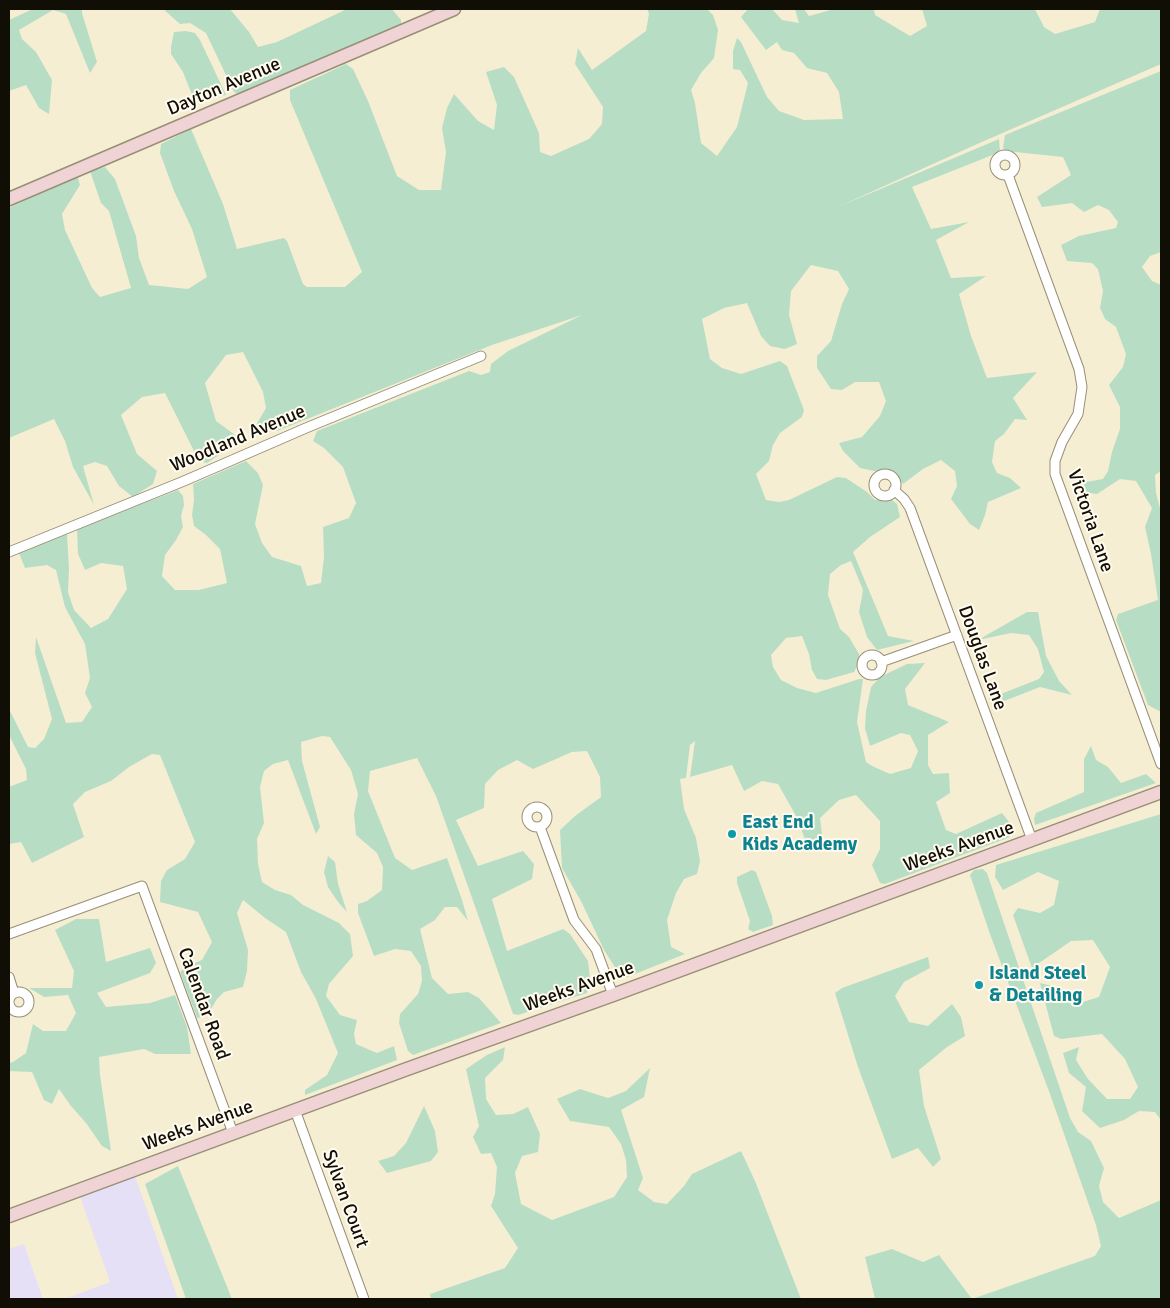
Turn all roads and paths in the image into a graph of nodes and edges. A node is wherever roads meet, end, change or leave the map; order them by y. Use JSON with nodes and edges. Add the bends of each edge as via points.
{"nodes":[{"id":1,"x":454,"y":9,"type":"edge"},
{"id":2,"x":1008,"y":175,"type":"dead end"},
{"id":3,"x":9,"y":199,"type":"edge"},
{"id":4,"x":481,"y":356,"type":"dead end"},
{"id":5,"x":894,"y":490,"type":"dead end"},
{"id":6,"x":9,"y":552,"type":"edge"},
{"id":7,"x":957,"y":635,"type":"junction"},
{"id":8,"x":881,"y":662,"type":"dead end"},
{"id":9,"x":1161,"y":764,"type":"edge"},
{"id":10,"x":1161,"y":792,"type":"edge"},
{"id":11,"x":540,"y":827,"type":"dead end"},
{"id":12,"x":1032,"y":840,"type":"junction"},
{"id":13,"x":9,"y":934,"type":"edge"},
{"id":14,"x":9,"y":977,"type":"edge"},
{"id":15,"x":14,"y":993,"type":"dead end"},
{"id":16,"x":613,"y":995,"type":"junction"},
{"id":17,"x":295,"y":1110,"type":"junction"},
{"id":18,"x":233,"y":1133,"type":"junction"},
{"id":19,"x":9,"y":1216,"type":"edge"},
{"id":20,"x":364,"y":1299,"type":"edge"}],
"edges":[{"from":1,"to":3,"type":"street","name":"Dayton Avenue"},
{"from":2,"to":9,"type":"street","name":"Victoria Lane","via":[[1079,368],[1082,387],[1078,414],[1062,442],[1054,474]]},
{"from":4,"to":6,"type":"street","name":"Woodland Avenue"},
{"from":5,"to":7,"type":"street","name":"Douglas Lane","via":[[910,508]]},
{"from":7,"to":8,"type":"street"},
{"from":7,"to":12,"type":"street","name":"Douglas Lane"},
{"from":10,"to":12,"type":"street","name":"Weeks Avenue"},
{"from":11,"to":16,"type":"street","via":[[574,920],[596,949]]},
{"from":12,"to":16,"type":"street","name":"Weeks Avenue"},
{"from":13,"to":18,"type":"street","name":"Calendar Road","via":[[142,886]]},
{"from":14,"to":15,"type":"street"},
{"from":16,"to":17,"type":"street","name":"Weeks Avenue"},
{"from":17,"to":18,"type":"street","name":"Weeks Avenue"},
{"from":17,"to":20,"type":"street","name":"Sylvan Court"},
{"from":18,"to":19,"type":"street","name":"Weeks Avenue"}]}
